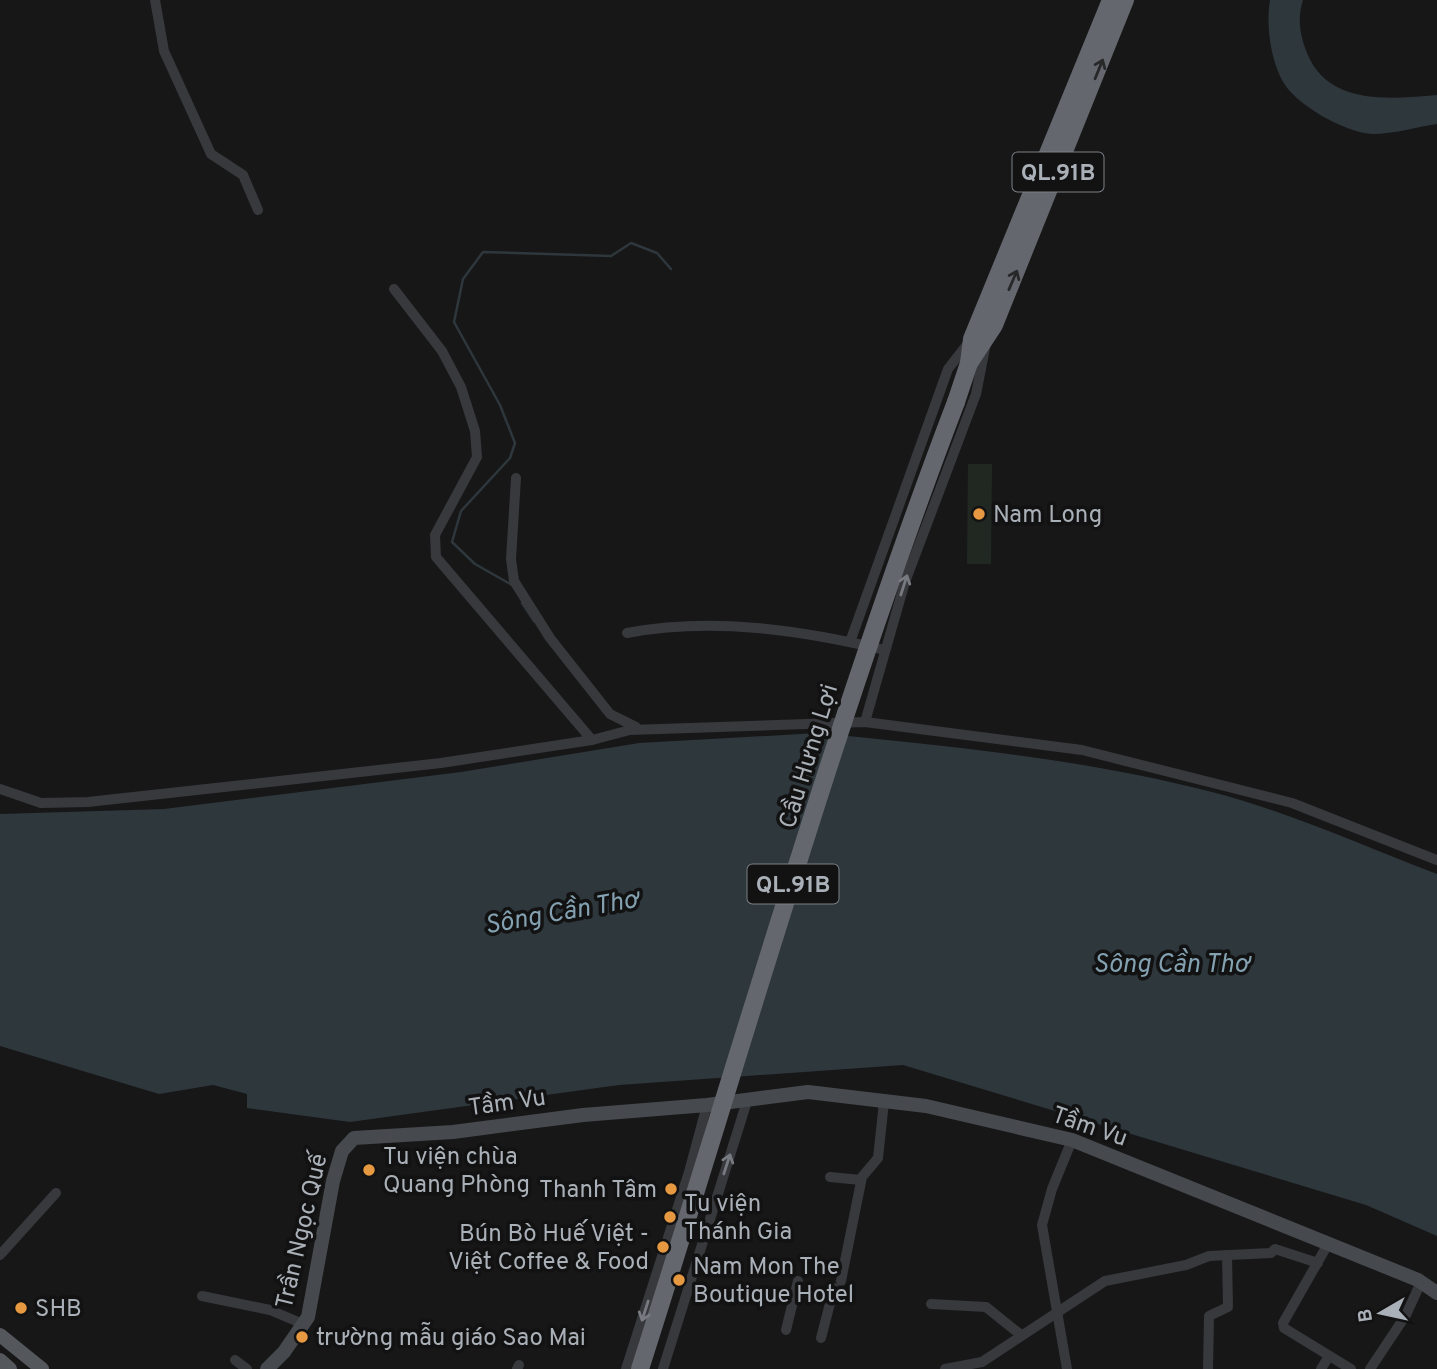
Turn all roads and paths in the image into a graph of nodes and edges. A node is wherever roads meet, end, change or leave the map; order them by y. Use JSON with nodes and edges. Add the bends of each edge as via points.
{"nodes":[{"id":1,"x":155,"y":0,"type":"edge"},
{"id":2,"x":1111,"y":0,"type":"edge"},
{"id":3,"x":1125,"y":0,"type":"edge"},
{"id":4,"x":1039,"y":201,"type":"junction"},
{"id":5,"x":258,"y":210,"type":"dead end"},
{"id":6,"x":394,"y":289,"type":"dead end"},
{"id":7,"x":979,"y":340,"type":"junction"},
{"id":8,"x":516,"y":478,"type":"dead end"},
{"id":9,"x":627,"y":633,"type":"dead end"},
{"id":10,"x":850,"y":642,"type":"junction"},
{"id":11,"x":885,"y":650,"type":"junction"},
{"id":12,"x":865,"y":722,"type":"junction"},
{"id":13,"x":643,"y":729,"type":"junction"},
{"id":14,"x":596,"y":738,"type":"junction"},
{"id":15,"x":0,"y":789,"type":"edge"},
{"id":16,"x":1437,"y":860,"type":"edge"},
{"id":17,"x":748,"y":1098,"type":"junction"},
{"id":18,"x":884,"y":1102,"type":"junction"},
{"id":19,"x":707,"y":1105,"type":"junction"},
{"id":20,"x":354,"y":1138,"type":"joint"},
{"id":21,"x":1072,"y":1140,"type":"junction"},
{"id":22,"x":830,"y":1177,"type":"dead end"},
{"id":23,"x":861,"y":1180,"type":"junction"},
{"id":24,"x":57,"y":1193,"type":"dead end"},
{"id":25,"x":1328,"y":1244,"type":"junction"},
{"id":26,"x":0,"y":1255,"type":"edge"},
{"id":27,"x":1227,"y":1255,"type":"junction"},
{"id":28,"x":1318,"y":1263,"type":"junction"},
{"id":29,"x":798,"y":1281,"type":"dead end"},
{"id":30,"x":1421,"y":1282,"type":"junction"},
{"id":31,"x":1437,"y":1293,"type":"edge"},
{"id":32,"x":202,"y":1296,"type":"dead end"},
{"id":33,"x":931,"y":1304,"type":"dead end"},
{"id":34,"x":1059,"y":1311,"type":"junction"},
{"id":35,"x":303,"y":1324,"type":"junction"},
{"id":36,"x":786,"y":1330,"type":"dead end"},
{"id":37,"x":0,"y":1335,"type":"edge"},
{"id":38,"x":1021,"y":1335,"type":"junction"},
{"id":39,"x":821,"y":1338,"type":"dead end"},
{"id":40,"x":1329,"y":1356,"type":"junction"},
{"id":41,"x":0,"y":1360,"type":"edge"},
{"id":42,"x":235,"y":1360,"type":"dead end"},
{"id":43,"x":10,"y":1369,"type":"edge"},
{"id":44,"x":41,"y":1369,"type":"edge"},
{"id":45,"x":247,"y":1369,"type":"edge"},
{"id":46,"x":267,"y":1369,"type":"edge"},
{"id":47,"x":626,"y":1369,"type":"edge"},
{"id":48,"x":640,"y":1369,"type":"edge"},
{"id":49,"x":663,"y":1369,"type":"edge"},
{"id":50,"x":945,"y":1369,"type":"edge"},
{"id":51,"x":1067,"y":1369,"type":"edge"},
{"id":52,"x":1208,"y":1369,"type":"edge"},
{"id":53,"x":1321,"y":1369,"type":"edge"},
{"id":54,"x":1351,"y":1369,"type":"edge"},
{"id":55,"x":1370,"y":1369,"type":"edge"}],
"edges":[{"from":1,"to":5,"type":"street","via":[[164,51],[211,153],[238,169]]},
{"from":2,"to":4,"type":"highway","number":"QL.91B"},
{"from":4,"to":3,"type":"highway","number":"QL.91B","one_way":true},
{"from":4,"to":7,"type":"highway","number":"QL.91B"},
{"from":6,"to":14,"type":"street","via":[[442,351],[461,387],[475,430],[477,457],[435,535],[436,557]]},
{"from":7,"to":10,"type":"street","via":[[948,369]]},
{"from":11,"to":7,"type":"street","one_way":true,"via":[[905,582],[976,394]]},
{"from":7,"to":48,"type":"highway","name":"Cầu Hưng Lợi","number":"QL.91B","bridge":true,"via":[[862,665]]},
{"from":8,"to":13,"type":"street","via":[[514,582],[550,638],[610,714]]},
{"from":9,"to":10,"type":"street","via":[[698,624],[808,633]]},
{"from":10,"to":11,"type":"street"},
{"from":11,"to":12,"type":"street"},
{"from":12,"to":13,"type":"street"},
{"from":12,"to":16,"type":"street","via":[[1082,750],[1292,803]]},
{"from":13,"to":14,"type":"street"},
{"from":14,"to":15,"type":"street","via":[[441,763],[88,802],[41,803]]},
{"from":17,"to":18,"type":"street","name":"Tầm Vu","via":[[808,1092]]},
{"from":17,"to":19,"type":"street","name":"Tầm Vu"},
{"from":49,"to":17,"type":"street","one_way":true},
{"from":18,"to":21,"type":"street","name":"Tầm Vu","via":[[926,1106]]},
{"from":18,"to":23,"type":"street","via":[[878,1158]]},
{"from":19,"to":20,"type":"street","name":"Tầm Vu"},
{"from":19,"to":47,"type":"street","one_way":true},
{"from":20,"to":35,"type":"street","name":"Trần Ngọc Quế","via":[[338,1163]]},
{"from":21,"to":25,"type":"street","name":"Tầm Vu"},
{"from":21,"to":34,"type":"street","via":[[1042,1225]]},
{"from":22,"to":23,"type":"street"},
{"from":23,"to":39,"type":"street"},
{"from":24,"to":26,"type":"street"},
{"from":25,"to":28,"type":"street"},
{"from":25,"to":30,"type":"street","name":"Tầm Vu"},
{"from":27,"to":28,"type":"street","via":[[1275,1249]]},
{"from":27,"to":34,"type":"street","via":[[1105,1280]]},
{"from":27,"to":52,"type":"street","via":[[1228,1307],[1209,1316]]},
{"from":28,"to":40,"type":"street","via":[[1283,1323]]},
{"from":29,"to":36,"type":"street"},
{"from":30,"to":31,"type":"street","name":"Tầm Vu"},
{"from":30,"to":55,"type":"street","via":[[1406,1315]]},
{"from":32,"to":35,"type":"street","via":[[270,1310]]},
{"from":33,"to":38,"type":"street","via":[[986,1307]]},
{"from":34,"to":38,"type":"street"},
{"from":34,"to":51,"type":"street"},
{"from":35,"to":46,"type":"street","name":"Trần Ngọc Quế"},
{"from":37,"to":44,"type":"main road"},
{"from":38,"to":50,"type":"street","via":[[982,1362]]},
{"from":40,"to":53,"type":"street"},
{"from":40,"to":54,"type":"street"},
{"from":41,"to":43,"type":"main road"},
{"from":42,"to":45,"type":"street"}]}
